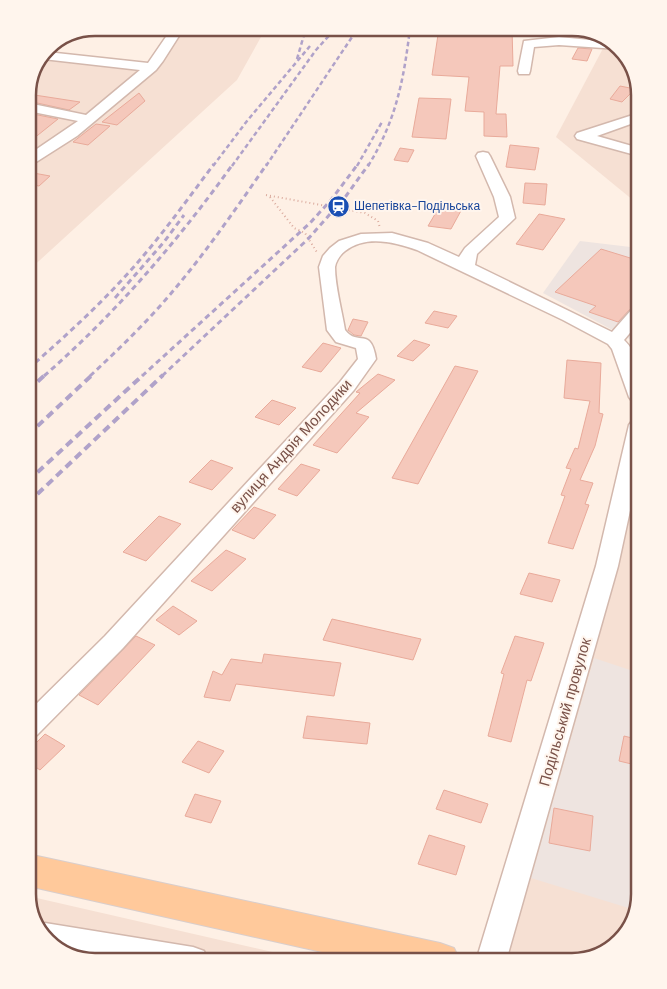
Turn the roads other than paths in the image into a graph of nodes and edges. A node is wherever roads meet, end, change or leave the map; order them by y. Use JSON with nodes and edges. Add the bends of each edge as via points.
{"nodes":[{"id":1,"x":173,"y":36,"type":"edge"},
{"id":2,"x":602,"y":45,"type":"edge"},
{"id":3,"x":52,"y":57,"type":"edge"},
{"id":4,"x":151,"y":67,"type":"junction"},
{"id":5,"x":524,"y":71,"type":"dead end"},
{"id":6,"x":36,"y":109,"type":"edge"},
{"id":7,"x":87,"y":119,"type":"junction"},
{"id":8,"x":631,"y":120,"type":"edge"},
{"id":9,"x":631,"y":150,"type":"edge"},
{"id":10,"x":36,"y":155,"type":"edge"},
{"id":11,"x":482,"y":156,"type":"dead end"},
{"id":12,"x":466,"y":267,"type":"junction"},
{"id":13,"x":631,"y":324,"type":"edge"},
{"id":14,"x":617,"y":343,"type":"junction"},
{"id":15,"x":631,"y":349,"type":"edge"},
{"id":16,"x":631,"y":375,"type":"edge"},
{"id":17,"x":631,"y":480,"type":"edge"},
{"id":18,"x":36,"y":720,"type":"edge"},
{"id":19,"x":36,"y":872,"type":"edge"},
{"id":20,"x":57,"y":938,"type":"edge"},
{"id":21,"x":146,"y":953,"type":"edge"},
{"id":22,"x":400,"y":953,"type":"edge"},
{"id":23,"x":494,"y":953,"type":"edge"}],
"edges":[{"from":1,"to":4,"type":"street"},
{"from":2,"to":5,"type":"street","via":[[526,39]]},
{"from":3,"to":4,"type":"street"},
{"from":4,"to":7,"type":"street"},
{"from":6,"to":7,"type":"street"},
{"from":7,"to":10,"type":"street","via":[[72,133]]},
{"from":8,"to":9,"type":"street","via":[[582,136]]},
{"from":11,"to":12,"type":"street","via":[[502,197],[507,218],[466,256]]},
{"from":12,"to":14,"type":"street","via":[[569,316]]},
{"from":12,"to":18,"type":"street","name":"вулиця Андрія Молодики","via":[[410,241],[382,236],[338,248],[328,260],[327,267],[337,334],[366,345],[366,359],[347,386],[114,642]]},
{"from":13,"to":14,"type":"street"},
{"from":14,"to":15,"type":"street"},
{"from":14,"to":16,"type":"street"},
{"from":17,"to":23,"type":"street","name":"Подільський провулок"},
{"from":19,"to":22,"type":"main road"},
{"from":20,"to":21,"type":"street"}]}
